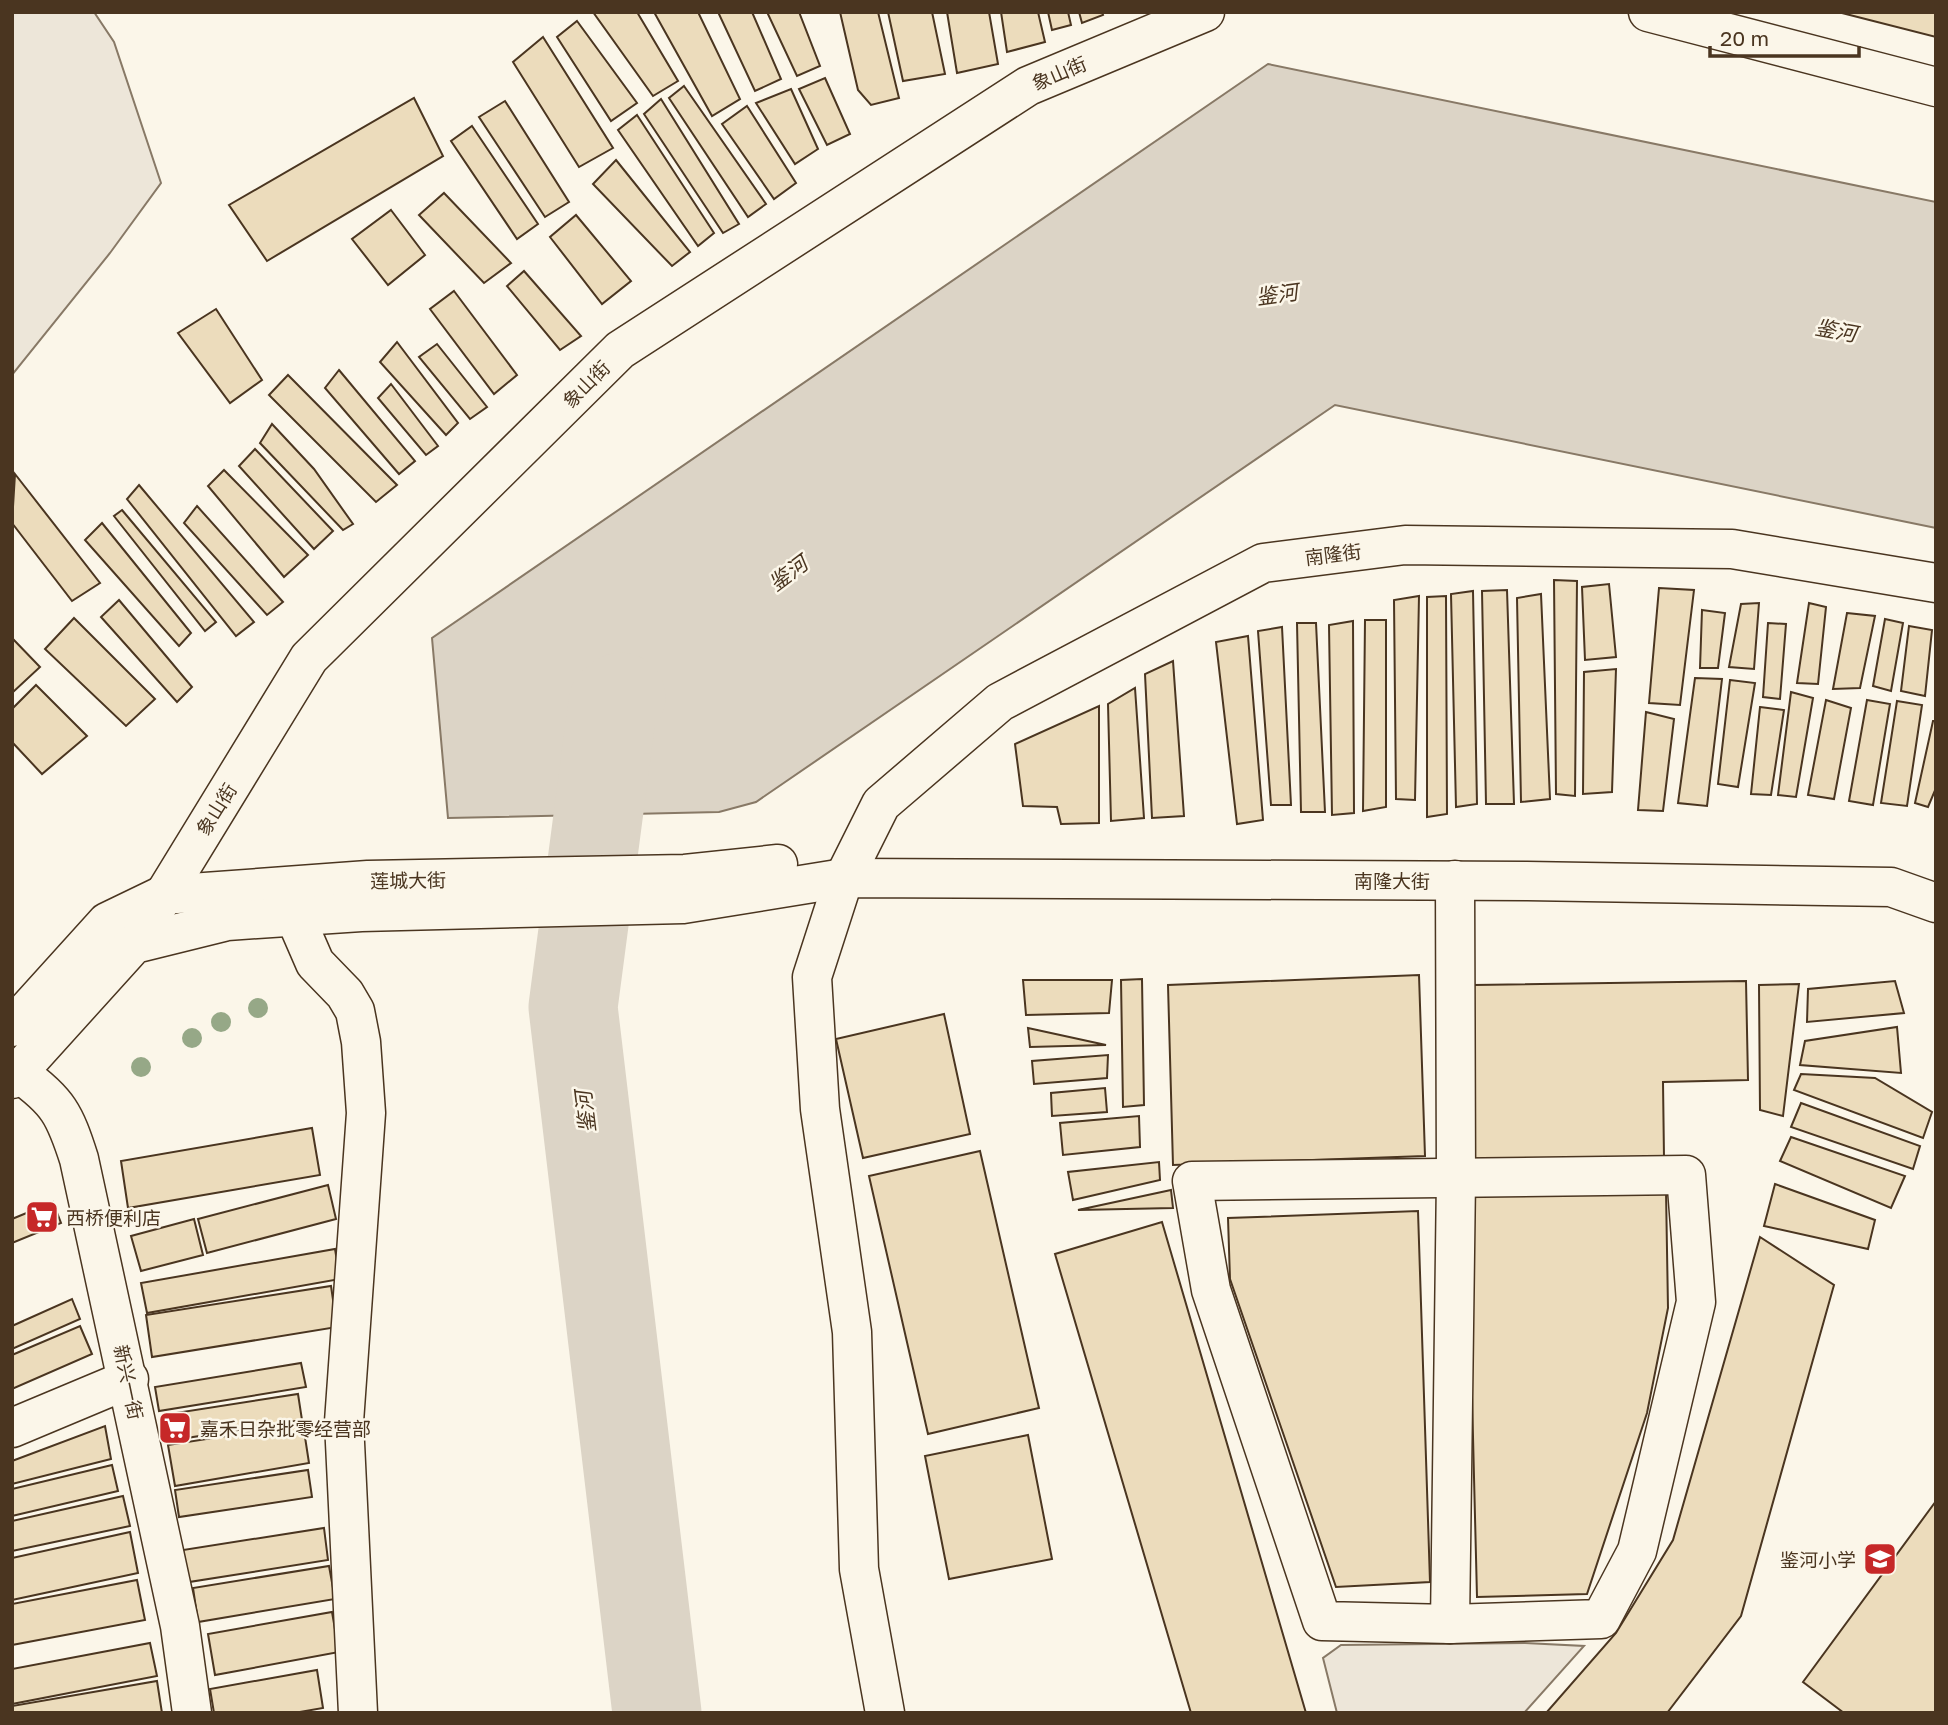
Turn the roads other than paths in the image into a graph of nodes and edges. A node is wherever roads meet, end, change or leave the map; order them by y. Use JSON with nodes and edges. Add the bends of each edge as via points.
{"nodes":[{"id":1,"x":1205,"y":12,"type":"edge"},
{"id":2,"x":1648,"y":12,"type":"edge"},
{"id":3,"x":1936,"y":87,"type":"edge"},
{"id":4,"x":1936,"y":583,"type":"edge"},
{"id":5,"x":850,"y":866,"type":"junction"},
{"id":6,"x":1455,"y":880,"type":"junction"},
{"id":7,"x":163,"y":895,"type":"junction"},
{"id":8,"x":365,"y":896,"type":"junction"},
{"id":9,"x":1936,"y":904,"type":"edge"},
{"id":10,"x":295,"y":917,"type":"junction"},
{"id":11,"x":134,"y":944,"type":"junction"},
{"id":12,"x":12,"y":1027,"type":"edge"},
{"id":13,"x":16,"y":1077,"type":"edge"},
{"id":14,"x":1456,"y":1178,"type":"junction"},
{"id":15,"x":129,"y":1379,"type":"junction"},
{"id":16,"x":12,"y":1428,"type":"edge"},
{"id":17,"x":1450,"y":1623,"type":"junction"},
{"id":18,"x":192,"y":1713,"type":"edge"},
{"id":19,"x":358,"y":1713,"type":"edge"},
{"id":20,"x":885,"y":1713,"type":"edge"}],
"edges":[{"from":1,"to":7,"type":"street","name":"象山街","via":[[1028,86],[620,350],[309,658]]},
{"from":2,"to":3,"type":"street"},
{"from":4,"to":5,"type":"street","name":"南隆街","via":[[1732,549],[1405,545],[1263,563],[1000,702],[881,804]]},
{"from":5,"to":6,"type":"street","name":"南隆大街"},
{"from":5,"to":8,"type":"street","name":"莲城大街","via":[[684,889]]},
{"from":5,"to":20,"type":"street","name":"南隆街","via":[[812,977],[820,1109],[852,1332],[859,1569]]},
{"from":6,"to":9,"type":"street","name":"南隆大街","via":[[1891,887]]},
{"from":6,"to":14,"type":"street"},
{"from":7,"to":8,"type":"street","name":"莲城大街"},
{"from":7,"to":11,"type":"street","name":"象山街"},
{"from":7,"to":12,"type":"street","name":"莲城大街","via":[[107,922]]},
{"from":8,"to":10,"type":"street","name":"莲城大街"},
{"from":10,"to":11,"type":"street","name":"莲城大街","via":[[228,921]]},
{"from":10,"to":19,"type":"street","via":[[315,963],[355,1011],[361,1042],[366,1113],[344,1422]]},
{"from":11,"to":13,"type":"street"},
{"from":13,"to":15,"type":"street","name":"新兴一街","via":[[47,1094],[67,1121]]},
{"from":14,"to":17,"type":"street"},
{"from":14,"to":17,"type":"street","via":[[1686,1175],[1696,1302],[1637,1551],[1601,1619]]},
{"from":14,"to":17,"type":"street","via":[[1192,1181],[1210,1290],[1322,1621]]},
{"from":15,"to":16,"type":"street"},
{"from":15,"to":18,"type":"street","name":"新兴一街","via":[[180,1626]]}]}
